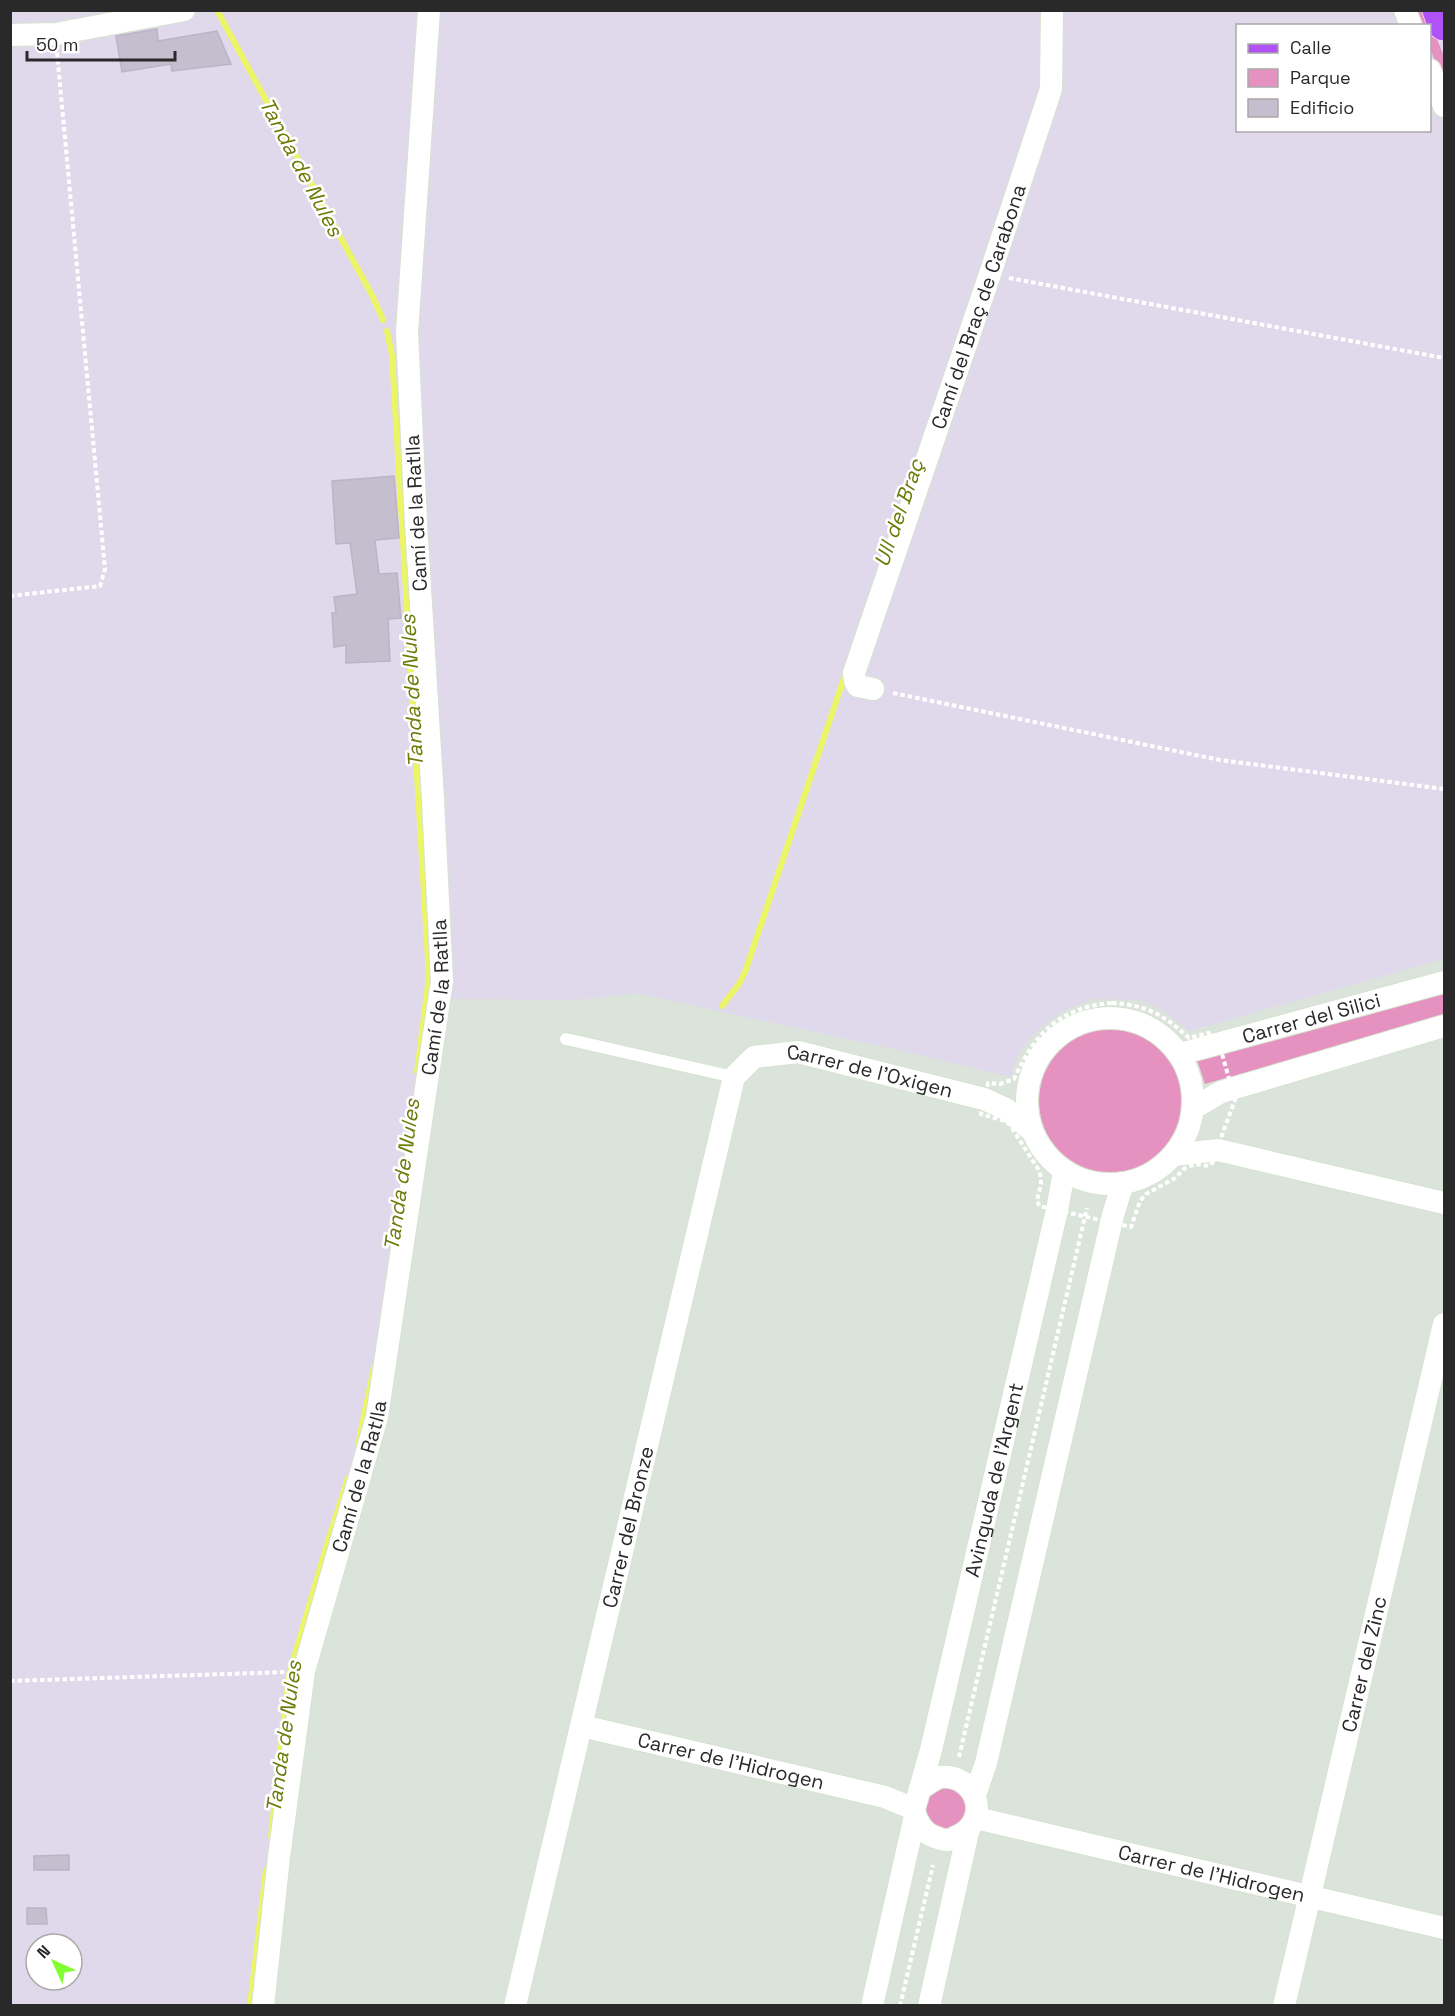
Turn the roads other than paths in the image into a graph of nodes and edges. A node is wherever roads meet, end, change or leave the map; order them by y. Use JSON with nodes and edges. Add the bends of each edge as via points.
{"nodes":[{"id":1,"x":184,"y":10,"type":"edge"},
{"id":2,"x":429,"y":10,"type":"edge"},
{"id":3,"x":1052,"y":10,"type":"edge"},
{"id":4,"x":1439,"y":10,"type":"edge"},
{"id":5,"x":1444,"y":24,"type":"edge"},
{"id":6,"x":10,"y":35,"type":"edge"},
{"id":7,"x":1431,"y":73,"type":"edge"},
{"id":8,"x":1444,"y":106,"type":"edge"},
{"id":9,"x":873,"y":689,"type":"road end"},
{"id":10,"x":1444,"y":982,"type":"edge"},
{"id":11,"x":1444,"y":1026,"type":"edge"},
{"id":12,"x":566,"y":1039,"type":"dead end"},
{"id":13,"x":1180,"y":1054,"type":"junction"},
{"id":14,"x":734,"y":1077,"type":"junction"},
{"id":15,"x":1028,"y":1085,"type":"junction"},
{"id":16,"x":984,"y":1098,"type":"junction"},
{"id":17,"x":1192,"y":1116,"type":"junction"},
{"id":18,"x":1031,"y":1130,"type":"junction"},
{"id":19,"x":1218,"y":1150,"type":"junction"},
{"id":20,"x":1174,"y":1155,"type":"junction"},
{"id":21,"x":1065,"y":1172,"type":"junction"},
{"id":22,"x":1123,"y":1183,"type":"junction"},
{"id":23,"x":1444,"y":1203,"type":"edge"},
{"id":24,"x":1444,"y":1324,"type":"edge"},
{"id":25,"x":582,"y":1726,"type":"junction"},
{"id":26,"x":975,"y":1795,"type":"junction"},
{"id":27,"x":916,"y":1805,"type":"junction"},
{"id":28,"x":972,"y":1825,"type":"junction"},
{"id":29,"x":1310,"y":1897,"type":"junction"},
{"id":30,"x":1444,"y":1928,"type":"edge"},
{"id":31,"x":263,"y":2006,"type":"edge"},
{"id":32,"x":515,"y":2006,"type":"edge"},
{"id":33,"x":872,"y":2006,"type":"edge"},
{"id":34,"x":929,"y":2006,"type":"edge"},
{"id":35,"x":1284,"y":2006,"type":"edge"}],
"edges":[{"from":1,"to":6,"type":"street","via":[[56,34]]},
{"from":2,"to":31,"type":"street","name":"Camí de la Ratlla","via":[[407,333],[442,981],[377,1417],[304,1671]]},
{"from":3,"to":9,"type":"street","name":"Camí del Braç de Carabona","via":[[1051,88],[854,674],[858,686]]},
{"from":4,"to":5,"type":"main road"},
{"from":7,"to":8,"type":"street"},
{"from":10,"to":13,"type":"street","name":"Carrer del Silici"},
{"from":11,"to":17,"type":"street","via":[[1231,1088]]},
{"from":12,"to":14,"type":"lane"},
{"from":13,"to":15,"type":"street","via":[[1160,1034],[1135,1021],[1107,1018],[1079,1024],[1055,1039],[1038,1061]]},
{"from":13,"to":17,"type":"street","via":[[1191,1080]]},
{"from":14,"to":16,"type":"street","name":"Carrer de l'Oxigen","via":[[754,1057],[798,1052]]},
{"from":14,"to":25,"type":"street","name":"Carrer del Bronze"},
{"from":15,"to":16,"type":"street"},
{"from":15,"to":18,"type":"street"},
{"from":16,"to":18,"type":"street","name":"Carrer de l'Oxigen","via":[[1006,1109]]},
{"from":17,"to":19,"type":"street"},
{"from":17,"to":20,"type":"street"},
{"from":18,"to":21,"type":"street","via":[[1050,1159]]},
{"from":19,"to":20,"type":"street"},
{"from":19,"to":23,"type":"street"},
{"from":20,"to":22,"type":"street","via":[[1142,1178]]},
{"from":21,"to":22,"type":"street","via":[[1095,1183]]},
{"from":21,"to":27,"type":"street","name":"Avinguda de l'Argent"},
{"from":22,"to":26,"type":"street","via":[[992,1741]]},
{"from":24,"to":29,"type":"street","name":"Carrer del Zinc"},
{"from":25,"to":27,"type":"street","name":"Carrer de l'Hidrogen"},
{"from":25,"to":32,"type":"street","name":"Carrer del Bronze"},
{"from":26,"to":27,"type":"street","via":[[960,1780],[939,1777]]},
{"from":26,"to":28,"type":"street","via":[[978,1806]]},
{"from":27,"to":28,"type":"street","via":[[927,1834],[948,1840]]},
{"from":27,"to":33,"type":"street","name":"Avinguda de l'Argent"},
{"from":28,"to":29,"type":"street","name":"Carrer de l'Hidrogen"},
{"from":28,"to":34,"type":"street"},
{"from":29,"to":30,"type":"street","name":"Carrer de l'Hidrogen"},
{"from":29,"to":35,"type":"street","name":"Carrer del Zinc"}]}
